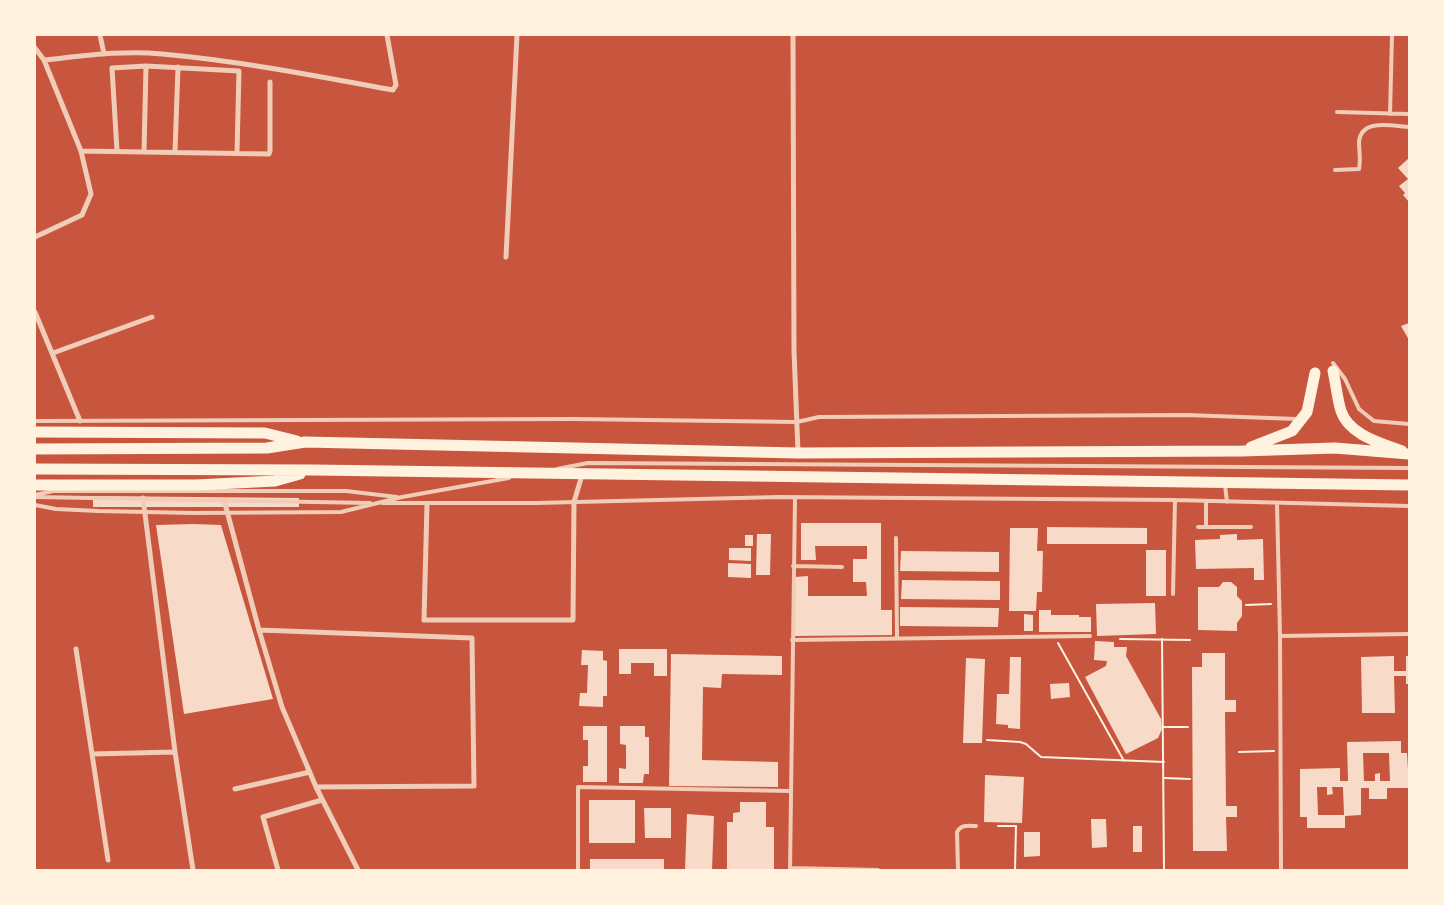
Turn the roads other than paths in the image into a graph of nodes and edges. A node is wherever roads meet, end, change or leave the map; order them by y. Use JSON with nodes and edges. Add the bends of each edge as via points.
{"nodes":[{"id":1,"x":100,"y":35,"type":"edge"},
{"id":2,"x":387,"y":35,"type":"edge"},
{"id":3,"x":517,"y":35,"type":"edge"},
{"id":4,"x":793,"y":35,"type":"edge"},
{"id":5,"x":1392,"y":35,"type":"edge"},
{"id":6,"x":35,"y":48,"type":"edge"},
{"id":7,"x":104,"y":54,"type":"junction"},
{"id":8,"x":44,"y":60,"type":"junction"},
{"id":9,"x":146,"y":66,"type":"junction"},
{"id":10,"x":178,"y":67,"type":"junction"},
{"id":11,"x":270,"y":82,"type":"dead end"},
{"id":12,"x":1338,"y":112,"type":"dead end"},
{"id":13,"x":1390,"y":114,"type":"junction"},
{"id":14,"x":1409,"y":114,"type":"edge"},
{"id":15,"x":1409,"y":127,"type":"edge"},
{"id":16,"x":82,"y":150,"type":"junction"},
{"id":17,"x":116,"y":151,"type":"junction"},
{"id":18,"x":144,"y":152,"type":"junction"},
{"id":19,"x":175,"y":152,"type":"junction"},
{"id":20,"x":237,"y":153,"type":"junction"},
{"id":21,"x":1336,"y":170,"type":"dead end"},
{"id":22,"x":35,"y":237,"type":"edge"},
{"id":23,"x":506,"y":257,"type":"dead end"},
{"id":24,"x":35,"y":312,"type":"edge"},
{"id":25,"x":152,"y":317,"type":"dead end"},
{"id":26,"x":53,"y":353,"type":"junction"},
{"id":27,"x":1333,"y":367,"type":"joint"},
{"id":28,"x":1315,"y":374,"type":"dead end"},
{"id":29,"x":35,"y":420,"type":"edge"},
{"id":30,"x":1301,"y":420,"type":"junction"},
{"id":31,"x":80,"y":421,"type":"junction"},
{"id":32,"x":797,"y":422,"type":"junction"},
{"id":33,"x":1409,"y":424,"type":"edge"},
{"id":34,"x":35,"y":432,"type":"edge"},
{"id":35,"x":305,"y":442,"type":"junction"},
{"id":36,"x":36,"y":449,"type":"edge"},
{"id":37,"x":1242,"y":451,"type":"junction"},
{"id":38,"x":798,"y":452,"type":"junction"},
{"id":39,"x":1409,"y":454,"type":"edge"},
{"id":40,"x":1409,"y":468,"type":"edge"},
{"id":41,"x":36,"y":469,"type":"edge"},
{"id":42,"x":314,"y":470,"type":"junction"},
{"id":43,"x":582,"y":474,"type":"junction"},
{"id":44,"x":1224,"y":483,"type":"junction"},
{"id":45,"x":35,"y":485,"type":"edge"},
{"id":46,"x":1409,"y":485,"type":"edge"},
{"id":47,"x":35,"y":496,"type":"edge"},
{"id":48,"x":402,"y":497,"type":"junction"},
{"id":49,"x":143,"y":498,"type":"junction"},
{"id":50,"x":795,"y":498,"type":"junction"},
{"id":51,"x":224,"y":500,"type":"junction"},
{"id":52,"x":1175,"y":500,"type":"junction"},
{"id":53,"x":574,"y":502,"type":"junction"},
{"id":54,"x":1206,"y":502,"type":"junction"},
{"id":55,"x":1227,"y":502,"type":"junction"},
{"id":56,"x":1277,"y":503,"type":"junction"},
{"id":57,"x":427,"y":504,"type":"junction"},
{"id":58,"x":35,"y":505,"type":"edge"},
{"id":59,"x":1409,"y":506,"type":"edge"},
{"id":60,"x":1198,"y":527,"type":"dead end"},
{"id":61,"x":1206,"y":527,"type":"junction"},
{"id":62,"x":1251,"y":528,"type":"dead end"},
{"id":63,"x":896,"y":538,"type":"dead end"},
{"id":64,"x":793,"y":566,"type":"junction"},
{"id":65,"x":842,"y":567,"type":"dead end"},
{"id":66,"x":1173,"y":594,"type":"dead end"},
{"id":67,"x":259,"y":630,"type":"junction"},
{"id":68,"x":1409,"y":634,"type":"edge"},
{"id":69,"x":1090,"y":636,"type":"dead end"},
{"id":70,"x":1280,"y":636,"type":"junction"},
{"id":71,"x":897,"y":638,"type":"junction"},
{"id":72,"x":792,"y":640,"type":"junction"},
{"id":73,"x":76,"y":649,"type":"dead end"},
{"id":74,"x":175,"y":752,"type":"junction"},
{"id":75,"x":92,"y":754,"type":"junction"},
{"id":76,"x":310,"y":772,"type":"junction"},
{"id":77,"x":316,"y":787,"type":"junction"},
{"id":78,"x":235,"y":788,"type":"dead end"},
{"id":79,"x":790,"y":791,"type":"junction"},
{"id":80,"x":322,"y":800,"type":"junction"},
{"id":81,"x":976,"y":826,"type":"dead end"},
{"id":82,"x":108,"y":860,"type":"dead end"},
{"id":83,"x":790,"y":869,"type":"edge"},
{"id":84,"x":193,"y":870,"type":"edge"},
{"id":85,"x":278,"y":870,"type":"edge"},
{"id":86,"x":358,"y":870,"type":"edge"},
{"id":87,"x":578,"y":870,"type":"edge"},
{"id":88,"x":878,"y":870,"type":"edge"},
{"id":89,"x":958,"y":870,"type":"edge"},
{"id":90,"x":1281,"y":870,"type":"edge"}],
"edges":[{"from":1,"to":7,"type":"street"},
{"from":2,"to":7,"type":"street","via":[[396,86],[393,90],[170,55]]},
{"from":3,"to":23,"type":"street"},
{"from":4,"to":32,"type":"street"},
{"from":5,"to":13,"type":"lane"},
{"from":6,"to":8,"type":"street"},
{"from":7,"to":8,"type":"street"},
{"from":8,"to":16,"type":"street"},
{"from":9,"to":10,"type":"street"},
{"from":9,"to":17,"type":"street","via":[[115,67],[112,70]]},
{"from":9,"to":18,"type":"street"},
{"from":10,"to":19,"type":"street"},
{"from":10,"to":20,"type":"street","via":[[239,71]]},
{"from":11,"to":20,"type":"street","via":[[269,154]]},
{"from":12,"to":13,"type":"lane"},
{"from":13,"to":14,"type":"lane"},
{"from":15,"to":21,"type":"lane","via":[[1379,125],[1366,128],[1360,138],[1360,169]]},
{"from":16,"to":17,"type":"street"},
{"from":16,"to":22,"type":"street","via":[[91,194],[86,208],[82,215]]},
{"from":17,"to":18,"type":"street"},
{"from":18,"to":19,"type":"street"},
{"from":19,"to":20,"type":"street"},
{"from":24,"to":26,"type":"street"},
{"from":25,"to":26,"type":"street"},
{"from":26,"to":31,"type":"street"},
{"from":27,"to":33,"type":"lane","via":[[1346,379],[1360,409],[1374,421]]},
{"from":27,"to":39,"type":"main road","via":[[1342,412],[1349,425],[1368,438]]},
{"from":28,"to":30,"type":"main road","via":[[1307,412]]},
{"from":29,"to":31,"type":"lane"},
{"from":30,"to":32,"type":"lane","via":[[1177,415],[819,417]]},
{"from":30,"to":37,"type":"main road","via":[[1292,431]]},
{"from":31,"to":32,"type":"lane","via":[[574,419]]},
{"from":32,"to":38,"type":"street"},
{"from":34,"to":35,"type":"main road","via":[[265,433]]},
{"from":35,"to":36,"type":"main road","via":[[267,448]]},
{"from":35,"to":38,"type":"main road"},
{"from":37,"to":38,"type":"main road"},
{"from":37,"to":39,"type":"main road","via":[[1335,448]]},
{"from":40,"to":48,"type":"lane","via":[[588,463]]},
{"from":41,"to":42,"type":"main road"},
{"from":42,"to":43,"type":"main road"},
{"from":42,"to":45,"type":"main road","via":[[274,481],[196,485]]},
{"from":43,"to":44,"type":"main road"},
{"from":43,"to":53,"type":"street"},
{"from":44,"to":46,"type":"main road"},
{"from":44,"to":55,"type":"lane"},
{"from":47,"to":48,"type":"lane","via":[[53,491],[346,491]]},
{"from":47,"to":49,"type":"lane"},
{"from":48,"to":58,"type":"lane","via":[[341,512],[98,511]]},
{"from":49,"to":51,"type":"lane"},
{"from":49,"to":74,"type":"street"},
{"from":50,"to":52,"type":"lane"},
{"from":50,"to":53,"type":"lane"},
{"from":50,"to":64,"type":"lane"},
{"from":51,"to":57,"type":"lane"},
{"from":51,"to":67,"type":"street"},
{"from":52,"to":54,"type":"lane"},
{"from":52,"to":66,"type":"lane"},
{"from":53,"to":57,"type":"lane"},
{"from":53,"to":57,"type":"street","via":[[573,620],[424,620]]},
{"from":54,"to":55,"type":"lane"},
{"from":54,"to":61,"type":"lane"},
{"from":55,"to":56,"type":"lane"},
{"from":56,"to":59,"type":"lane"},
{"from":56,"to":70,"type":"lane"},
{"from":60,"to":61,"type":"lane"},
{"from":61,"to":62,"type":"lane"},
{"from":63,"to":71,"type":"lane"},
{"from":64,"to":65,"type":"lane"},
{"from":64,"to":72,"type":"lane"},
{"from":67,"to":76,"type":"street","via":[[282,707]]},
{"from":67,"to":77,"type":"street","via":[[472,638],[474,786]]},
{"from":68,"to":70,"type":"lane"},
{"from":69,"to":71,"type":"lane"},
{"from":70,"to":90,"type":"lane"},
{"from":71,"to":72,"type":"lane"},
{"from":72,"to":79,"type":"lane"},
{"from":73,"to":75,"type":"street"},
{"from":74,"to":75,"type":"street"},
{"from":74,"to":84,"type":"street"},
{"from":75,"to":82,"type":"street"},
{"from":76,"to":77,"type":"street"},
{"from":76,"to":78,"type":"street"},
{"from":77,"to":80,"type":"street"},
{"from":79,"to":83,"type":"lane"},
{"from":79,"to":87,"type":"lane","via":[[578,787]]},
{"from":80,"to":85,"type":"street","via":[[263,817]]},
{"from":80,"to":86,"type":"street"},
{"from":81,"to":89,"type":"lane","via":[[959,828]]},
{"from":83,"to":88,"type":"lane"}]}
